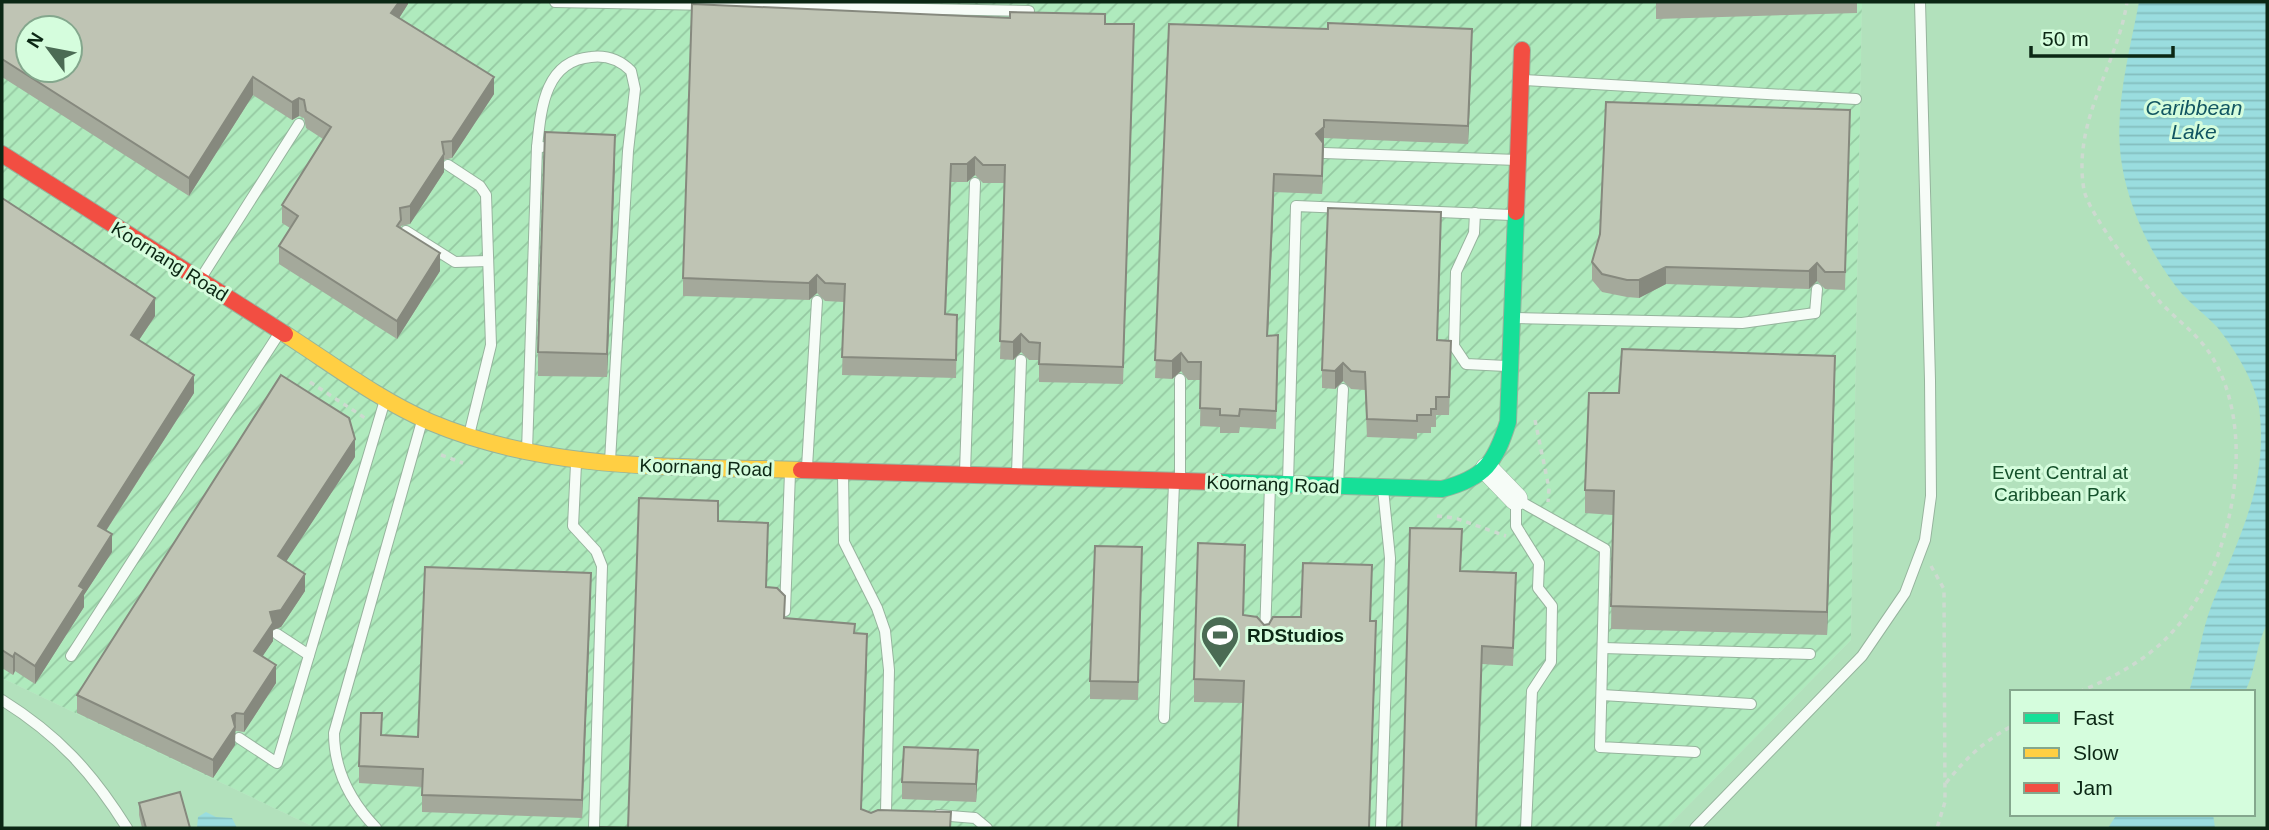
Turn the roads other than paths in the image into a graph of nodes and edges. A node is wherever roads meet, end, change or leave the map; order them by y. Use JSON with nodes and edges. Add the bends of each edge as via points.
{"nodes":[{"id":1,"x":555,"y":2,"type":"edge"},
{"id":2,"x":1920,"y":2,"type":"edge"},
{"id":3,"x":819,"y":4,"type":"edge"},
{"id":4,"x":1029,"y":11,"type":"edge"},
{"id":5,"x":1522,"y":50,"type":"dead end"},
{"id":6,"x":1521,"y":79,"type":"junction"},
{"id":7,"x":1856,"y":99,"type":"dead end"},
{"id":8,"x":299,"y":124,"type":"dead end"},
{"id":9,"x":537,"y":147,"type":"junction"},
{"id":10,"x":550,"y":147,"type":"edge"},
{"id":11,"x":615,"y":150,"type":"edge"},
{"id":12,"x":628,"y":151,"type":"junction"},
{"id":13,"x":1324,"y":153,"type":"edge"},
{"id":14,"x":2,"y":154,"type":"edge"},
{"id":15,"x":1518,"y":160,"type":"junction"},
{"id":16,"x":448,"y":165,"type":"dead end"},
{"id":17,"x":975,"y":183,"type":"dead end"},
{"id":18,"x":1475,"y":213,"type":"junction"},
{"id":19,"x":1516,"y":215,"type":"junction"},
{"id":20,"x":406,"y":231,"type":"edge"},
{"id":21,"x":488,"y":261,"type":"junction"},
{"id":22,"x":199,"y":280,"type":"junction"},
{"id":23,"x":1817,"y":289,"type":"dead end"},
{"id":24,"x":817,"y":301,"type":"dead end"},
{"id":25,"x":1512,"y":318,"type":"junction"},
{"id":26,"x":280,"y":331,"type":"junction"},
{"id":27,"x":1021,"y":360,"type":"dead end"},
{"id":28,"x":1510,"y":366,"type":"junction"},
{"id":29,"x":1180,"y":379,"type":"dead end"},
{"id":30,"x":1343,"y":389,"type":"dead end"},
{"id":31,"x":386,"y":399,"type":"junction"},
{"id":32,"x":422,"y":419,"type":"junction"},
{"id":33,"x":468,"y":438,"type":"junction"},
{"id":34,"x":527,"y":454,"type":"junction"},
{"id":35,"x":576,"y":461,"type":"junction"},
{"id":36,"x":610,"y":464,"type":"junction"},
{"id":37,"x":799,"y":469,"type":"junction"},
{"id":38,"x":1487,"y":469,"type":"junction"},
{"id":39,"x":844,"y":471,"type":"junction"},
{"id":40,"x":965,"y":475,"type":"junction"},
{"id":41,"x":1017,"y":476,"type":"junction"},
{"id":42,"x":1177,"y":481,"type":"junction"},
{"id":43,"x":1270,"y":484,"type":"junction"},
{"id":44,"x":1288,"y":484,"type":"junction"},
{"id":45,"x":1337,"y":486,"type":"junction"},
{"id":46,"x":1383,"y":488,"type":"junction"},
{"id":47,"x":1516,"y":499,"type":"junction"},
{"id":48,"x":785,"y":611,"type":"edge"},
{"id":49,"x":277,"y":634,"type":"dead end"},
{"id":50,"x":1265,"y":640,"type":"edge"},
{"id":51,"x":1603,"y":648,"type":"junction"},
{"id":52,"x":1810,"y":654,"type":"dead end"},
{"id":53,"x":309,"y":655,"type":"junction"},
{"id":54,"x":71,"y":656,"type":"dead end"},
{"id":55,"x":1602,"y":695,"type":"junction"},
{"id":56,"x":2,"y":700,"type":"edge"},
{"id":57,"x":1751,"y":704,"type":"dead end"},
{"id":58,"x":1164,"y":719,"type":"dead end"},
{"id":59,"x":239,"y":738,"type":"dead end"},
{"id":60,"x":1695,"y":752,"type":"dead end"},
{"id":61,"x":886,"y":812,"type":"junction"},
{"id":62,"x":899,"y":813,"type":"edge"},
{"id":63,"x":926,"y":814,"type":"edge"},
{"id":64,"x":127,"y":828,"type":"edge"},
{"id":65,"x":376,"y":828,"type":"edge"},
{"id":66,"x":594,"y":828,"type":"edge"},
{"id":67,"x":871,"y":828,"type":"edge"},
{"id":68,"x":987,"y":828,"type":"edge"},
{"id":69,"x":1381,"y":828,"type":"edge"},
{"id":70,"x":1526,"y":828,"type":"edge"},
{"id":71,"x":1695,"y":828,"type":"edge"}],
"edges":[{"from":1,"to":3,"type":"lane"},
{"from":2,"to":71,"type":"lane","via":[[1931,483],[1922,553],[1897,609],[1862,656]]},
{"from":3,"to":4,"type":"lane"},
{"from":5,"to":6,"type":"street"},
{"from":6,"to":7,"type":"lane"},
{"from":6,"to":15,"type":"street"},
{"from":8,"to":22,"type":"lane"},
{"from":9,"to":10,"type":"lane"},
{"from":9,"to":12,"type":"lane","via":[[542,101],[553,80],[575,60],[602,56],[626,65],[635,79]]},
{"from":9,"to":34,"type":"lane"},
{"from":11,"to":12,"type":"lane"},
{"from":12,"to":36,"type":"lane"},
{"from":13,"to":15,"type":"lane"},
{"from":14,"to":22,"type":"street","name":"Koornang Road"},
{"from":15,"to":19,"type":"street"},
{"from":16,"to":21,"type":"lane","via":[[484,190]]},
{"from":17,"to":40,"type":"lane"},
{"from":18,"to":19,"type":"lane"},
{"from":18,"to":28,"type":"lane","via":[[1474,233],[1455,272],[1454,345],[1466,364]]},
{"from":18,"to":44,"type":"lane","via":[[1296,206]]},
{"from":19,"to":25,"type":"street"},
{"from":20,"to":21,"type":"lane","via":[[455,262]]},
{"from":21,"to":33,"type":"lane","via":[[490,354]]},
{"from":22,"to":26,"type":"street","name":"Koornang Road"},
{"from":23,"to":25,"type":"lane","via":[[1815,313],[1742,323]]},
{"from":24,"to":37,"type":"lane"},
{"from":25,"to":28,"type":"street"},
{"from":26,"to":31,"type":"street","name":"Koornang Road"},
{"from":26,"to":54,"type":"lane"},
{"from":27,"to":41,"type":"lane"},
{"from":28,"to":38,"type":"street","via":[[1508,422]]},
{"from":29,"to":42,"type":"lane"},
{"from":30,"to":45,"type":"lane"},
{"from":31,"to":32,"type":"street","name":"Koornang Road"},
{"from":31,"to":53,"type":"lane"},
{"from":32,"to":33,"type":"street","name":"Koornang Road"},
{"from":32,"to":65,"type":"lane","via":[[334,733],[334,758],[354,801]]},
{"from":33,"to":34,"type":"street","name":"Koornang Road"},
{"from":34,"to":35,"type":"street","name":"Koornang Road"},
{"from":35,"to":36,"type":"street","name":"Koornang Road"},
{"from":35,"to":66,"type":"lane","via":[[573,526],[596,551],[602,566]]},
{"from":36,"to":37,"type":"street","name":"Koornang Road"},
{"from":37,"to":39,"type":"street","name":"Koornang Road"},
{"from":37,"to":48,"type":"lane"},
{"from":38,"to":46,"type":"street","name":"Koornang Road","via":[[1464,485]]},
{"from":38,"to":47,"type":"street"},
{"from":39,"to":40,"type":"street","name":"Koornang Road"},
{"from":39,"to":61,"type":"lane","via":[[844,542],[885,631],[889,659]]},
{"from":40,"to":41,"type":"street","name":"Koornang Road"},
{"from":41,"to":42,"type":"street","name":"Koornang Road"},
{"from":42,"to":43,"type":"street","name":"Koornang Road"},
{"from":42,"to":58,"type":"lane"},
{"from":43,"to":44,"type":"street","name":"Koornang Road"},
{"from":43,"to":50,"type":"lane"},
{"from":44,"to":45,"type":"street","name":"Koornang Road"},
{"from":45,"to":46,"type":"street","name":"Koornang Road"},
{"from":46,"to":69,"type":"lane","via":[[1390,558]]},
{"from":47,"to":51,"type":"lane","via":[[1605,550]]},
{"from":47,"to":70,"type":"lane","via":[[1516,526],[1539,563],[1538,588],[1552,606],[1551,662],[1532,691]]},
{"from":49,"to":53,"type":"lane"},
{"from":51,"to":52,"type":"lane"},
{"from":51,"to":55,"type":"lane"},
{"from":53,"to":59,"type":"lane","via":[[277,763]]},
{"from":55,"to":57,"type":"lane"},
{"from":55,"to":60,"type":"lane","via":[[1600,747]]},
{"from":56,"to":64,"type":"lane","via":[[57,739],[101,786]]},
{"from":61,"to":62,"type":"lane"},
{"from":61,"to":67,"type":"lane"},
{"from":63,"to":68,"type":"lane","via":[[975,818]]}]}
